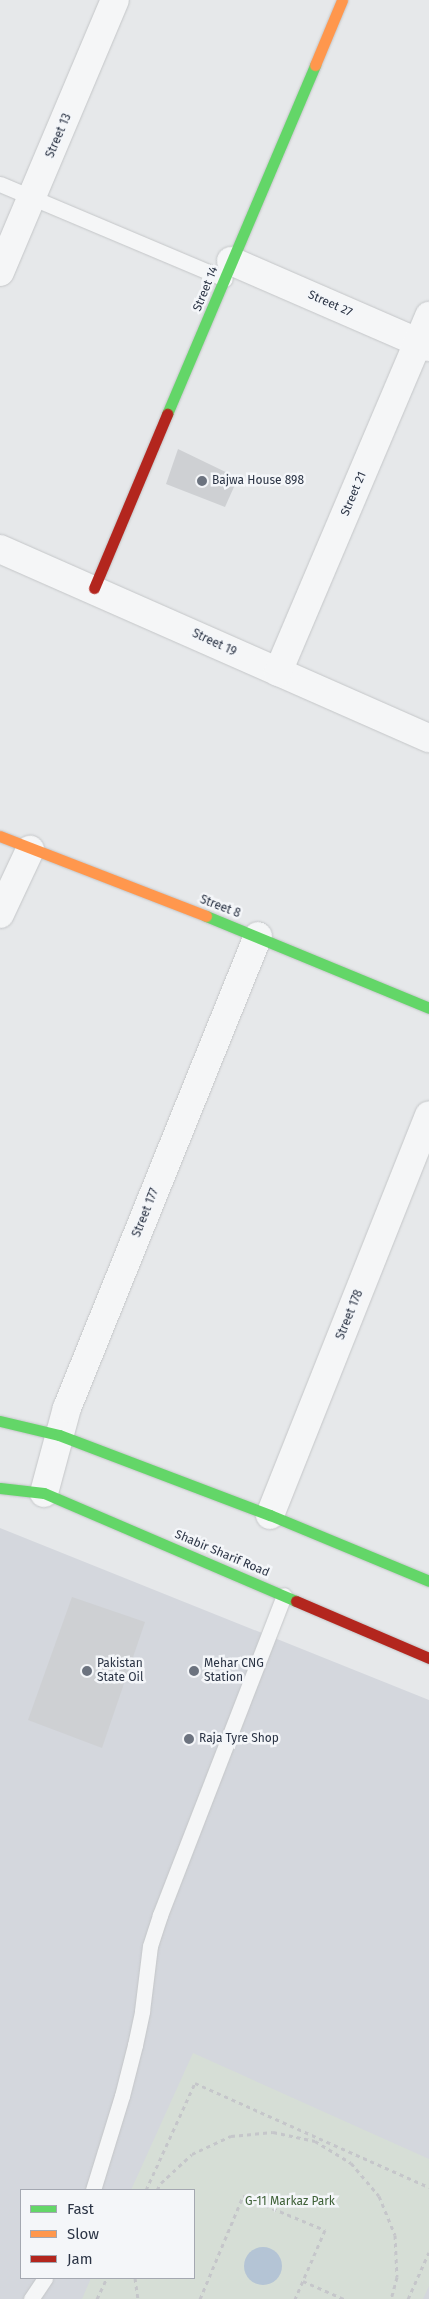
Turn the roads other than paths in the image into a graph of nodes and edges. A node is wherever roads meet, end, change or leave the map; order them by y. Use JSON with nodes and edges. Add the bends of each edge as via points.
{"nodes":[{"id":1,"x":116,"y":0,"type":"edge"},
{"id":2,"x":342,"y":0,"type":"edge"},
{"id":3,"x":0,"y":184,"type":"edge"},
{"id":4,"x":33,"y":197,"type":"junction"},
{"id":5,"x":228,"y":270,"type":"junction"},
{"id":6,"x":0,"y":272,"type":"edge"},
{"id":7,"x":429,"y":316,"type":"edge"},
{"id":8,"x":424,"y":345,"type":"edge"},
{"id":9,"x":0,"y":549,"type":"edge"},
{"id":10,"x":94,"y":588,"type":"junction"},
{"id":11,"x":278,"y":672,"type":"junction"},
{"id":12,"x":429,"y":738,"type":"edge"},
{"id":13,"x":0,"y":836,"type":"edge"},
{"id":14,"x":30,"y":850,"type":"junction"},
{"id":15,"x":0,"y":914,"type":"edge"},
{"id":16,"x":258,"y":936,"type":"junction"},
{"id":17,"x":429,"y":1008,"type":"edge"},
{"id":18,"x":429,"y":1115,"type":"edge"},
{"id":19,"x":0,"y":1421,"type":"edge"},
{"id":20,"x":59,"y":1435,"type":"junction"},
{"id":21,"x":0,"y":1488,"type":"edge"},
{"id":22,"x":44,"y":1493,"type":"junction"},
{"id":23,"x":270,"y":1516,"type":"junction"},
{"id":24,"x":429,"y":1581,"type":"edge"},
{"id":25,"x":284,"y":1595,"type":"junction"},
{"id":26,"x":429,"y":1658,"type":"edge"},
{"id":27,"x":93,"y":2189,"type":"edge"},
{"id":28,"x":44,"y":2279,"type":"edge"},
{"id":29,"x":31,"y":2299,"type":"edge"}],
"edges":[{"from":1,"to":4,"type":"street","name":"Street 13"},
{"from":2,"to":5,"type":"street","name":"Street 14"},
{"from":3,"to":4,"type":"lane"},
{"from":4,"to":5,"type":"lane"},
{"from":4,"to":6,"type":"street","name":"Street 13"},
{"from":5,"to":8,"type":"street","name":"Street 27"},
{"from":5,"to":10,"type":"street","name":"Street 14"},
{"from":7,"to":8,"type":"street","name":"Street 21"},
{"from":8,"to":11,"type":"street","name":"Street 21"},
{"from":9,"to":10,"type":"street","name":"Street 19"},
{"from":10,"to":11,"type":"street","name":"Street 19"},
{"from":11,"to":12,"type":"street","name":"Street 19"},
{"from":13,"to":14,"type":"street","name":"Street 8"},
{"from":14,"to":15,"type":"street"},
{"from":14,"to":16,"type":"street","name":"Street 8"},
{"from":16,"to":17,"type":"street","name":"Street 8"},
{"from":16,"to":20,"type":"street","name":"Street 177","via":[[67,1408]]},
{"from":18,"to":23,"type":"street","name":"Street 178"},
{"from":19,"to":20,"type":"street"},
{"from":20,"to":22,"type":"street","name":"Street 177"},
{"from":20,"to":23,"type":"street"},
{"from":21,"to":22,"type":"street","name":"Shabir Sharif Road"},
{"from":22,"to":25,"type":"street","name":"Shabir Sharif Road"},
{"from":23,"to":24,"type":"street"},
{"from":25,"to":26,"type":"street","name":"Shabir Sharif Road"},
{"from":25,"to":27,"type":"lane","via":[[157,1923],[150,1946],[135,2045]]},
{"from":28,"to":29,"type":"lane"}]}
